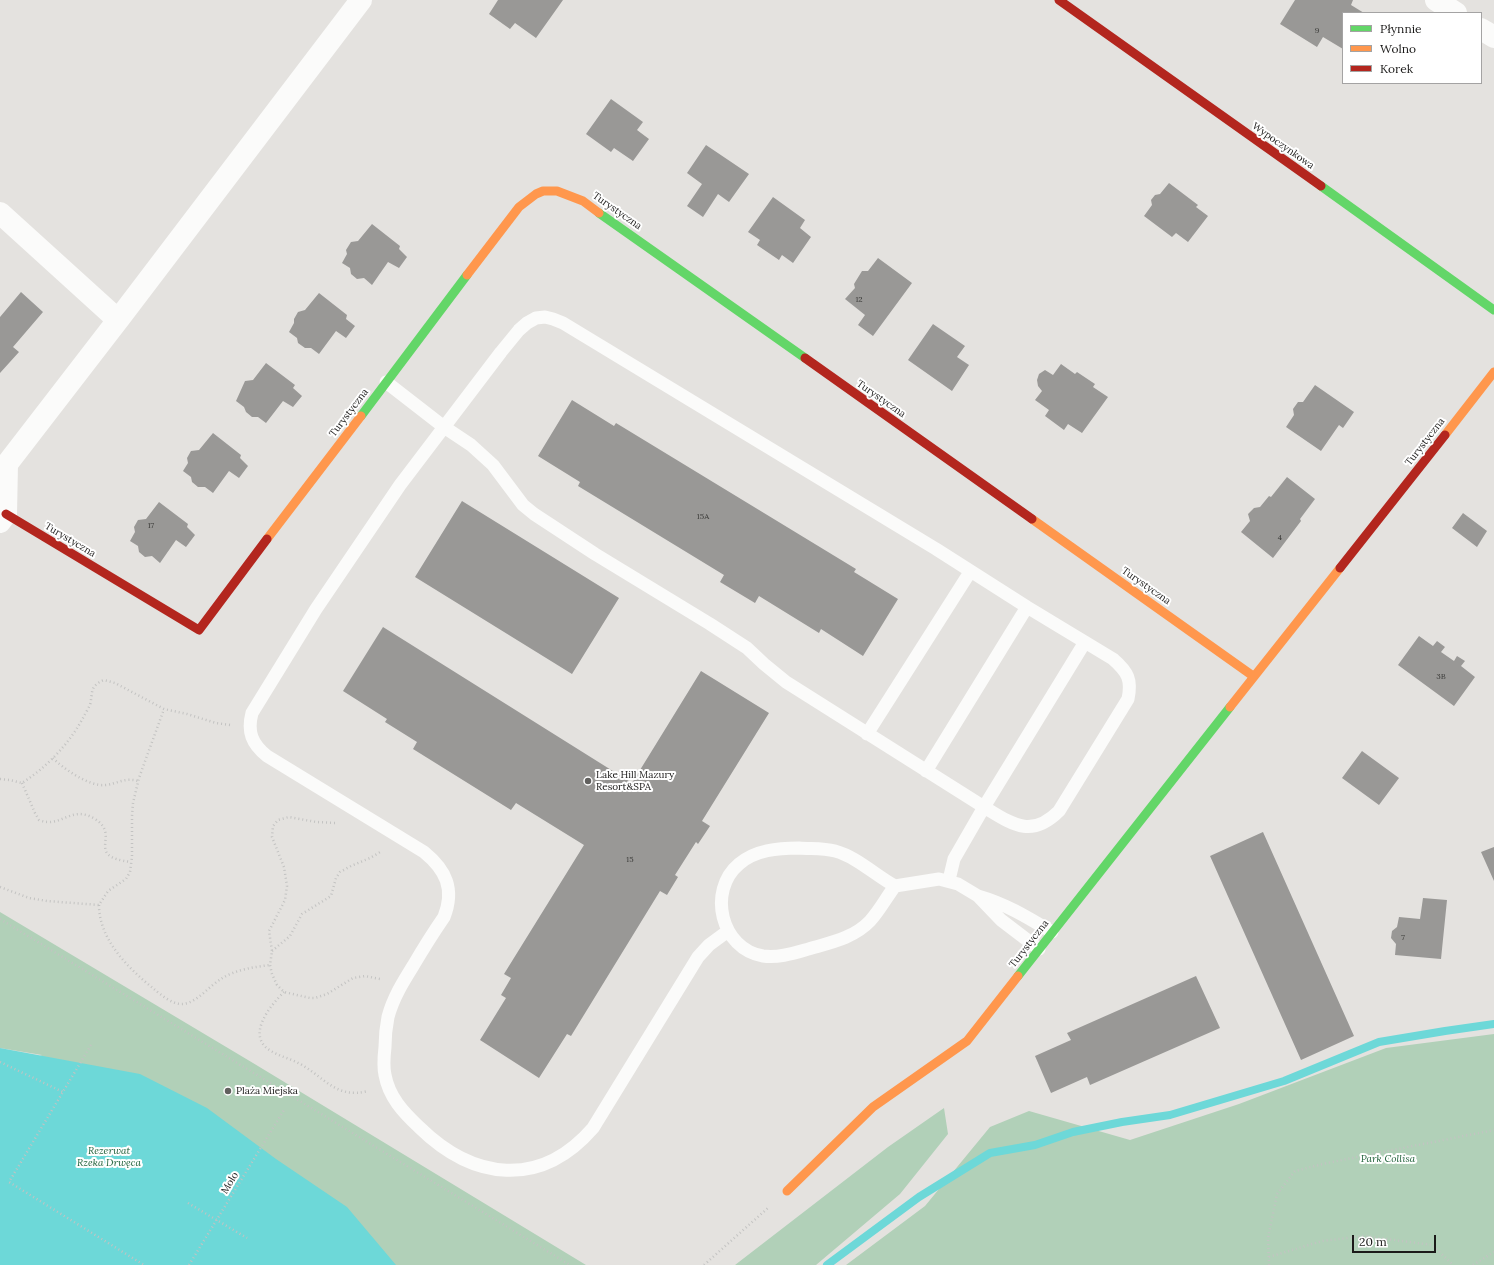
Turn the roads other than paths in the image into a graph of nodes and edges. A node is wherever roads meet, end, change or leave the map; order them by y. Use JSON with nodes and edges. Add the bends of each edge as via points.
{"nodes":[{"id":1,"x":361,"y":0,"type":"edge"},
{"id":2,"x":1059,"y":0,"type":"edge"},
{"id":3,"x":1436,"y":0,"type":"edge"},
{"id":4,"x":1454,"y":12,"type":"edge"},
{"id":5,"x":1482,"y":30,"type":"edge"},
{"id":6,"x":1494,"y":37,"type":"edge"},
{"id":7,"x":0,"y":213,"type":"edge"},
{"id":8,"x":1494,"y":310,"type":"edge"},
{"id":9,"x":118,"y":320,"type":"junction"},
{"id":10,"x":1494,"y":372,"type":"edge"},
{"id":11,"x":386,"y":382,"type":"junction"},
{"id":12,"x":444,"y":427,"type":"junction"},
{"id":13,"x":3,"y":518,"type":"edge"},
{"id":14,"x":970,"y":572,"type":"junction"},
{"id":15,"x":1027,"y":607,"type":"junction"},
{"id":16,"x":1085,"y":642,"type":"junction"},
{"id":17,"x":1254,"y":676,"type":"junction"},
{"id":18,"x":867,"y":734,"type":"junction"},
{"id":19,"x":926,"y":771,"type":"junction"},
{"id":20,"x":984,"y":807,"type":"junction"},
{"id":21,"x":949,"y":880,"type":"junction"},
{"id":22,"x":895,"y":886,"type":"junction"},
{"id":23,"x":978,"y":896,"type":"junction"},
{"id":24,"x":728,"y":931,"type":"junction"},
{"id":25,"x":1052,"y":932,"type":"junction"},
{"id":26,"x":1039,"y":949,"type":"junction"},
{"id":27,"x":788,"y":1191,"type":"road end"}],
"edges":[{"from":1,"to":9,"type":"street"},
{"from":2,"to":8,"type":"street","name":"Wypoczynkowa"},
{"from":3,"to":4,"type":"street"},
{"from":5,"to":6,"type":"street"},
{"from":7,"to":9,"type":"street"},
{"from":9,"to":13,"type":"street","via":[[7,464]]},
{"from":10,"to":17,"type":"street","name":"Turystyczna"},
{"from":11,"to":12,"type":"lane"},
{"from":11,"to":13,"type":"street","name":"Turystyczna","via":[[199,630]]},
{"from":11,"to":17,"type":"street","name":"Turystyczna","via":[[519,206],[539,192],[551,190],[563,193],[584,201]]},
{"from":12,"to":14,"type":"lane","via":[[519,330],[536,318],[553,318]]},
{"from":12,"to":18,"type":"lane","via":[[484,456],[523,505],[534,514],[722,632],[746,648],[786,682]]},
{"from":12,"to":24,"type":"lane","via":[[400,485],[316,609],[252,713],[250,723],[254,742],[266,756],[424,852],[442,870],[447,883],[449,894],[444,917],[394,998],[388,1017],[385,1034],[385,1074],[395,1102],[440,1147],[470,1163],[519,1170],[536,1167],[554,1159],[582,1140],[593,1128],[698,957]]},
{"from":14,"to":15,"type":"lane"},
{"from":14,"to":18,"type":"lane"},
{"from":15,"to":16,"type":"lane"},
{"from":15,"to":19,"type":"lane"},
{"from":16,"to":20,"type":"lane"},
{"from":16,"to":20,"type":"lane","via":[[1122,667],[1128,677],[1128,700],[1059,811],[1049,821],[1028,827],[1021,826]]},
{"from":17,"to":25,"type":"street","name":"Turystyczna"},
{"from":18,"to":19,"type":"lane"},
{"from":19,"to":20,"type":"lane"},
{"from":20,"to":21,"type":"lane","via":[[954,859]]},
{"from":21,"to":22,"type":"lane","via":[[939,879]]},
{"from":21,"to":23,"type":"lane"},
{"from":22,"to":24,"type":"lane","via":[[864,927],[835,941],[801,952],[775,957],[755,954],[746,950]]},
{"from":22,"to":24,"type":"lane","via":[[835,851],[793,848],[762,852],[738,864],[727,879],[722,906],[723,919]]},
{"from":23,"to":25,"type":"lane","via":[[1012,908]]},
{"from":23,"to":26,"type":"lane","via":[[1001,920]]},
{"from":25,"to":26,"type":"street","name":"Turystyczna"},
{"from":26,"to":27,"type":"street","name":"Turystyczna","via":[[967,1041],[873,1107]]}]}
